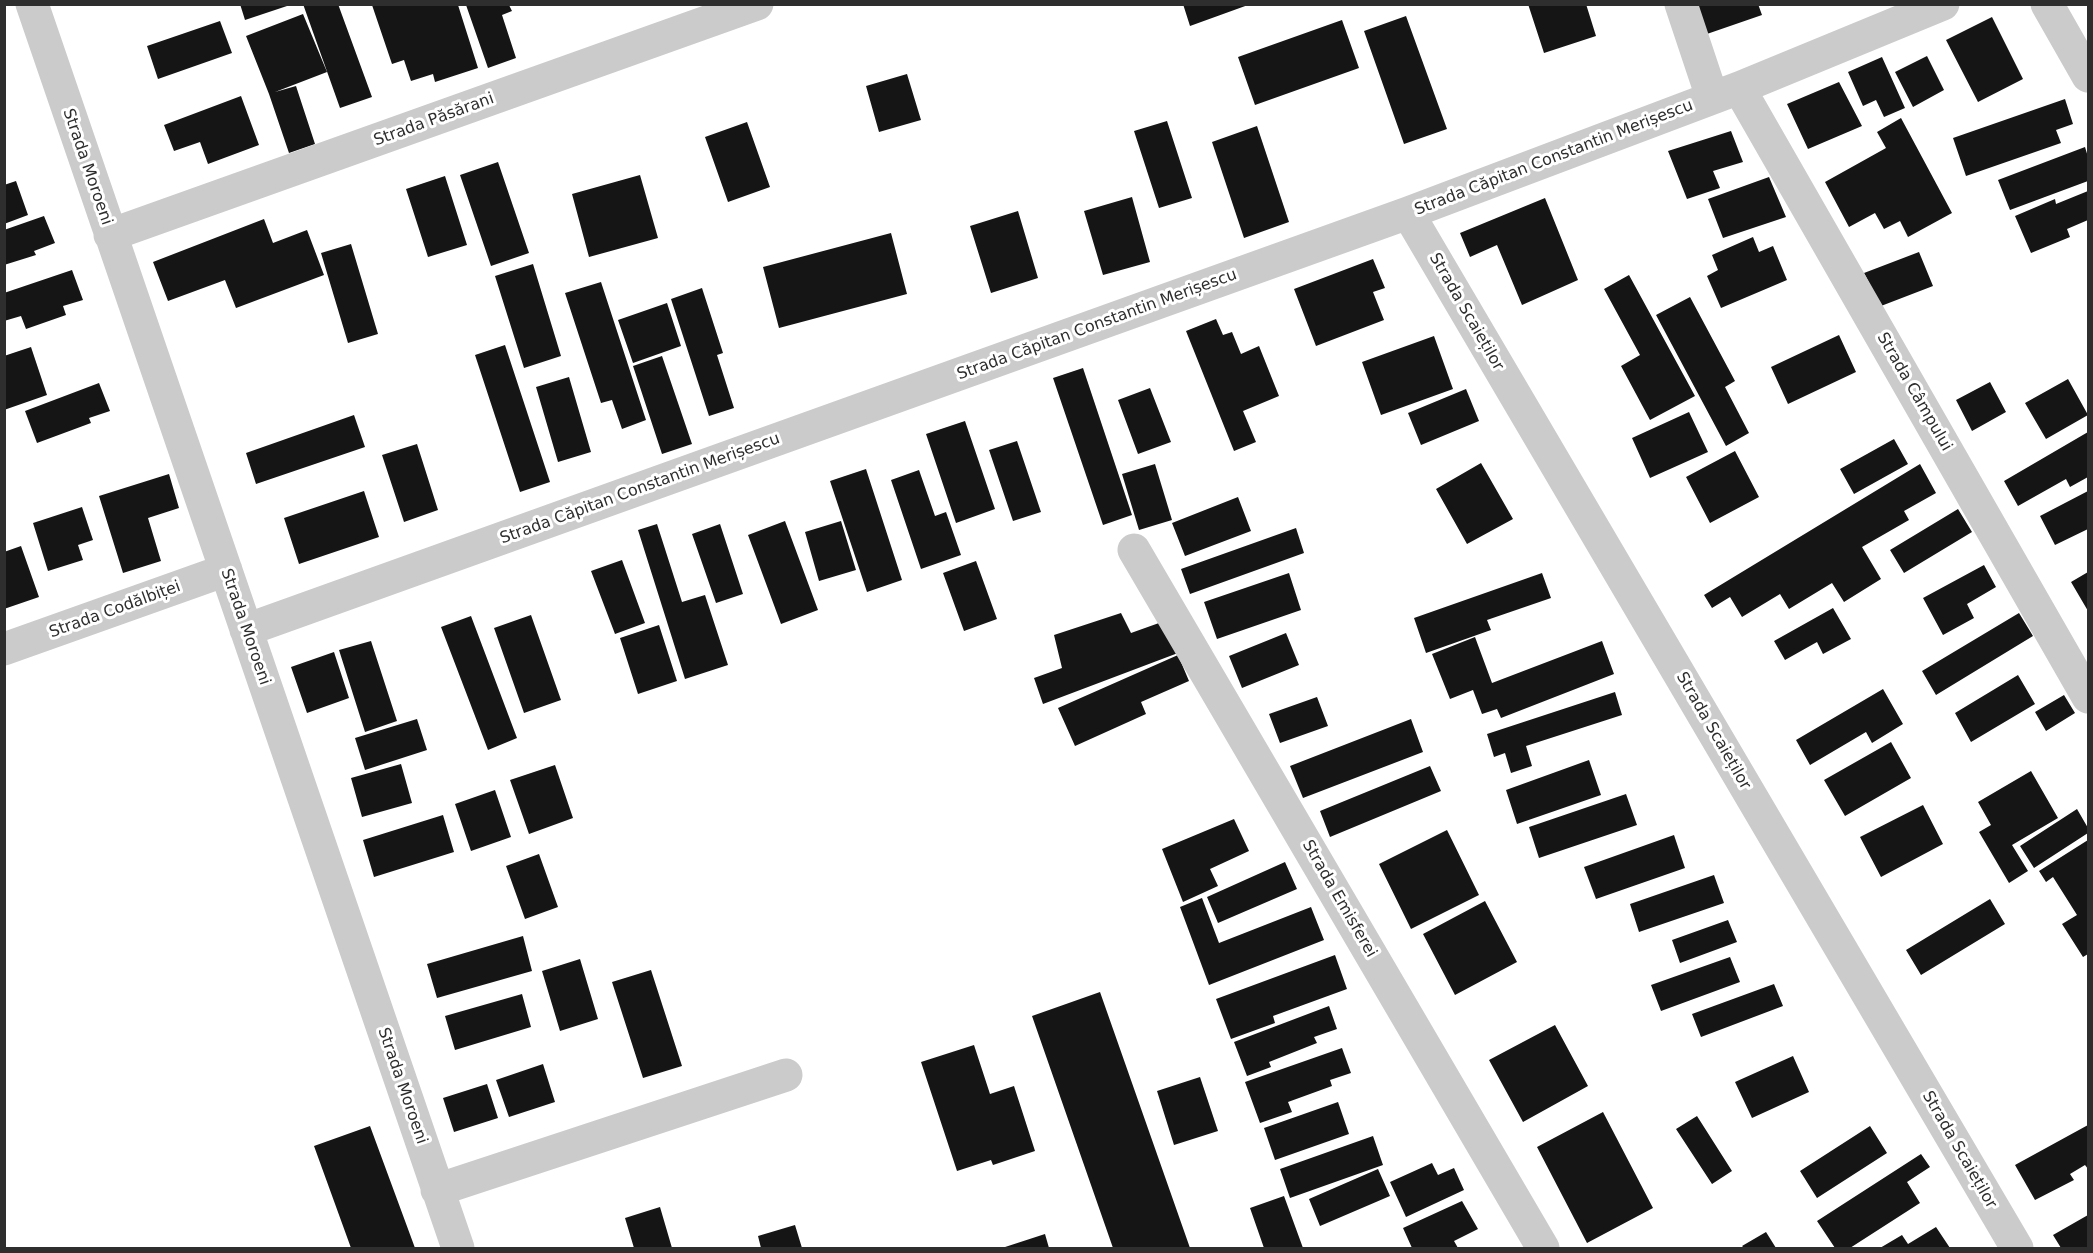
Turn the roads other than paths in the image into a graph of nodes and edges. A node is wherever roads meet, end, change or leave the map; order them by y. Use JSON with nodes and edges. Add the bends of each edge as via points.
{"nodes":[{"id":1,"x":32,"y":4,"type":"edge"},
{"id":2,"x":757,"y":4,"type":"edge"},
{"id":3,"x":1681,"y":4,"type":"edge"},
{"id":4,"x":1943,"y":4,"type":"edge"},
{"id":5,"x":2047,"y":4,"type":"edge"},
{"id":6,"x":2088,"y":76,"type":"edge"},
{"id":7,"x":1726,"y":92,"type":"junction"},
{"id":8,"x":1408,"y":213,"type":"junction"},
{"id":9,"x":110,"y":235,"type":"junction"},
{"id":10,"x":1134,"y":549,"type":"dead end"},
{"id":11,"x":225,"y":570,"type":"junction"},
{"id":12,"x":246,"y":630,"type":"junction"},
{"id":13,"x":4,"y":649,"type":"edge"},
{"id":14,"x":2088,"y":697,"type":"edge"},
{"id":15,"x":786,"y":1075,"type":"dead end"},
{"id":16,"x":437,"y":1190,"type":"junction"},
{"id":17,"x":458,"y":1248,"type":"edge"},
{"id":18,"x":1543,"y":1248,"type":"edge"},
{"id":19,"x":2018,"y":1248,"type":"edge"}],
"edges":[{"from":1,"to":9,"type":"street","name":"Strada Moroeni"},
{"from":2,"to":9,"type":"street","name":"Strada Păsărani"},
{"from":3,"to":7,"type":"street","name":"Strada Câmpului"},
{"from":4,"to":7,"type":"street","name":"Strada Căpitan Constantin Merișescu"},
{"from":5,"to":6,"type":"street"},
{"from":7,"to":8,"type":"street","name":"Strada Căpitan Constantin Merișescu"},
{"from":7,"to":14,"type":"street","name":"Strada Câmpului"},
{"from":8,"to":12,"type":"street","name":"Strada Căpitan Constantin Merișescu"},
{"from":8,"to":19,"type":"street","name":"Strada Scaieților"},
{"from":9,"to":11,"type":"street","name":"Strada Moroeni"},
{"from":10,"to":18,"type":"street","name":"Strada Emisferei"},
{"from":11,"to":12,"type":"street","name":"Strada Moroeni"},
{"from":11,"to":13,"type":"street","name":"Strada Codălbiței"},
{"from":12,"to":16,"type":"street","name":"Strada Moroeni"},
{"from":15,"to":16,"type":"street"},
{"from":16,"to":17,"type":"street","name":"Strada Moroeni"}]}
